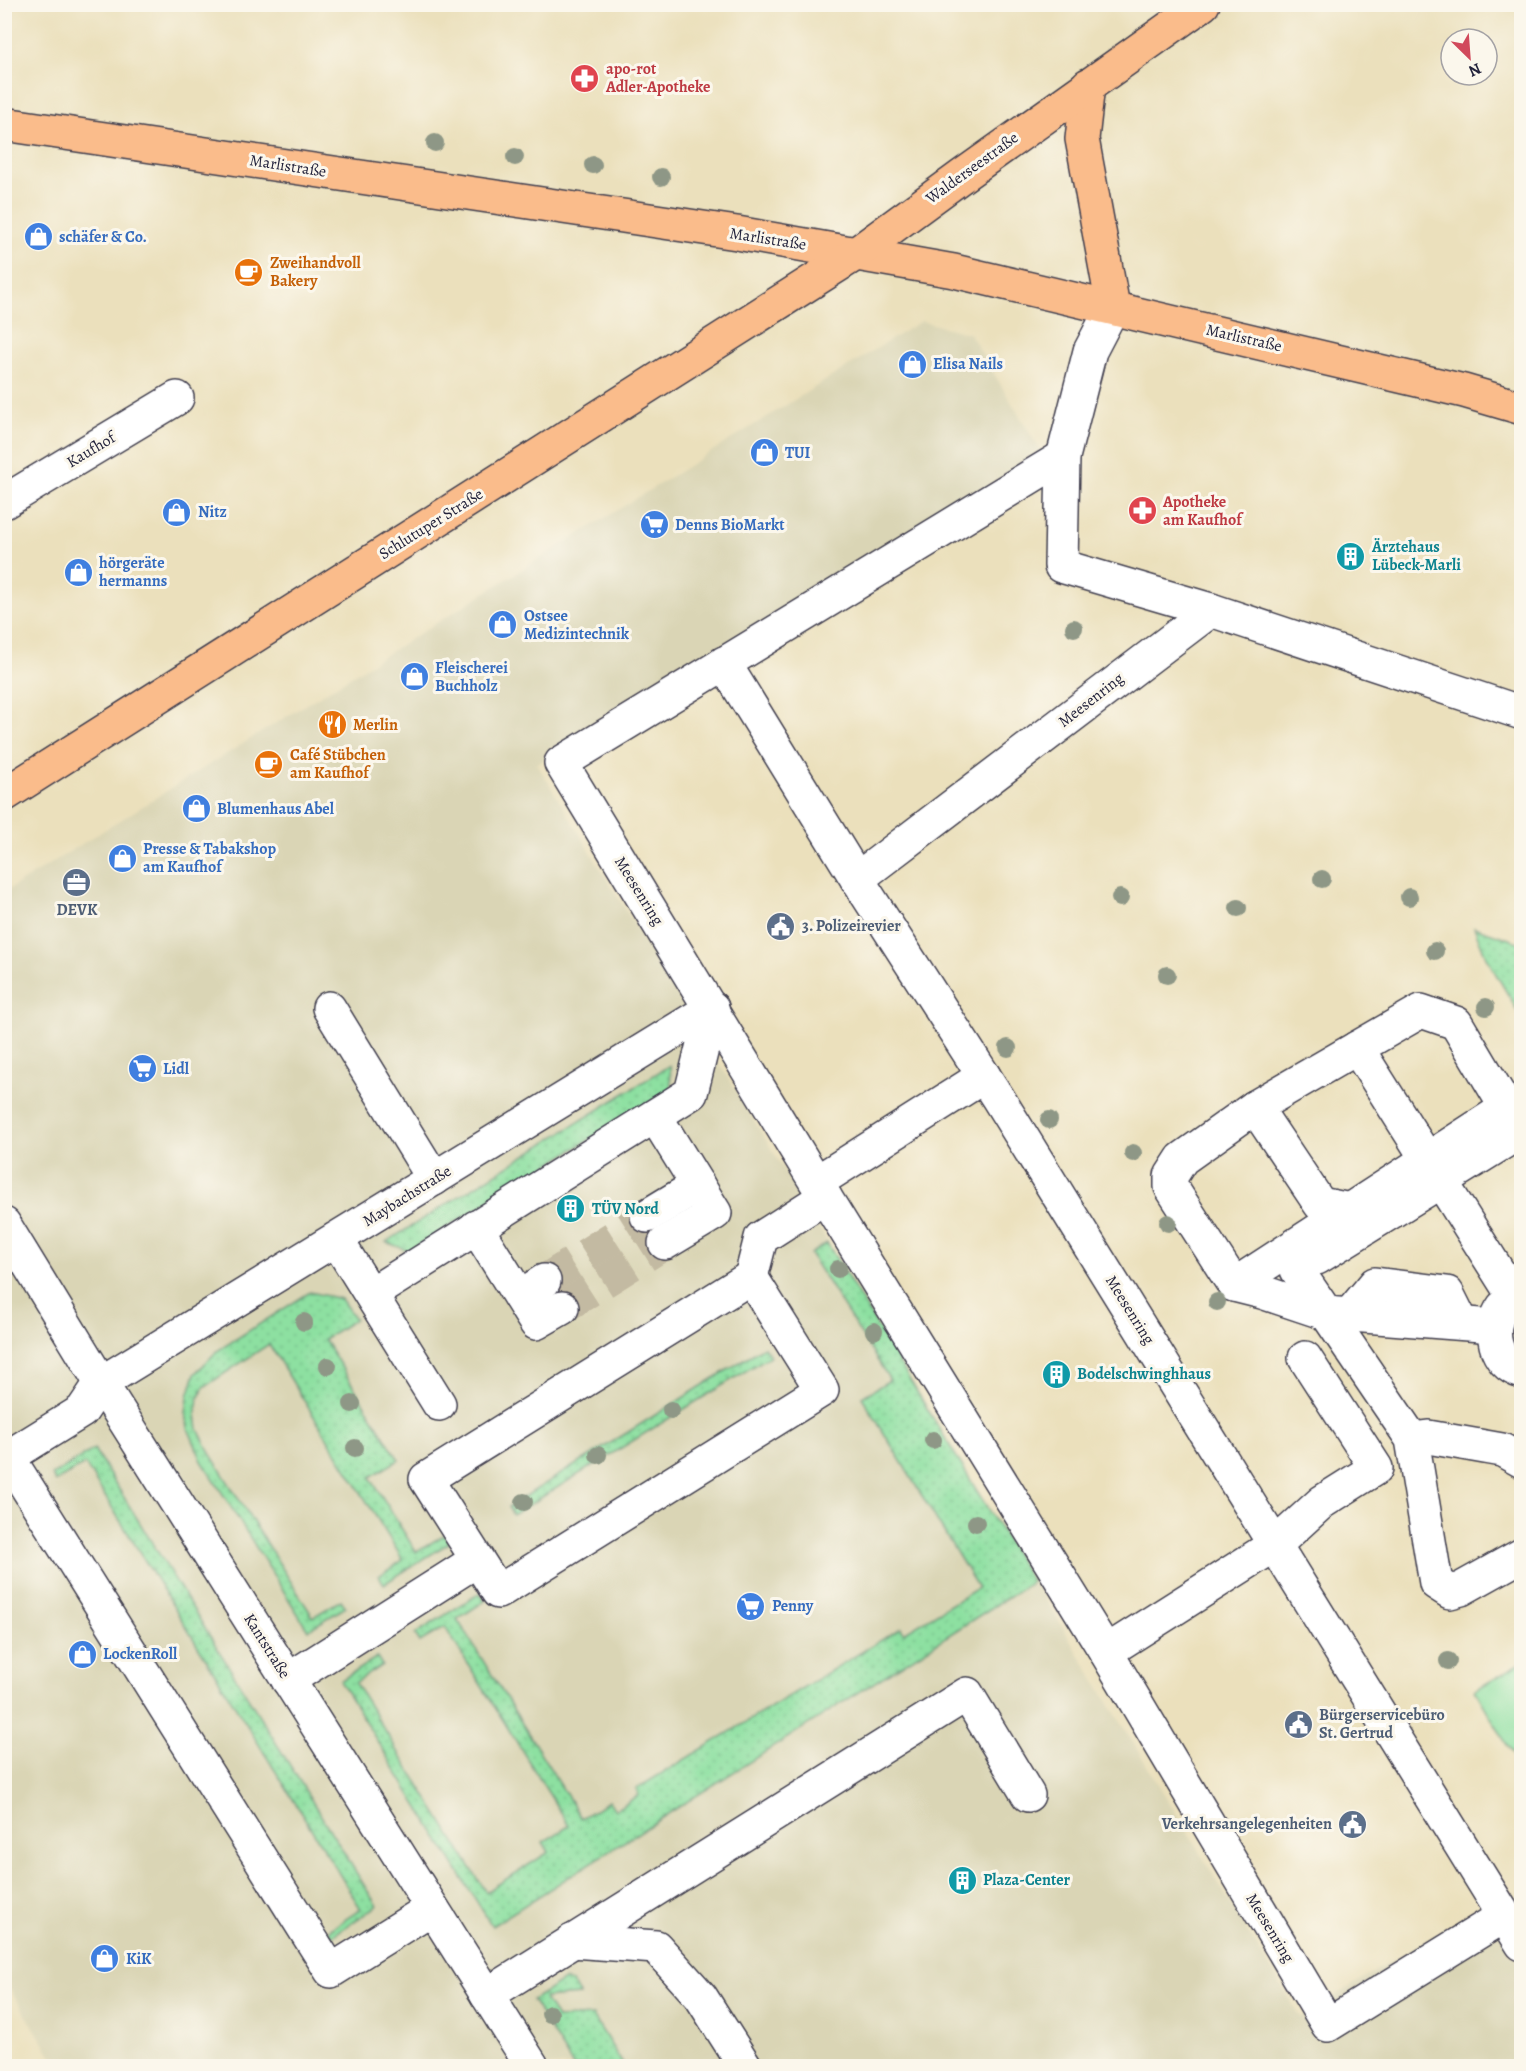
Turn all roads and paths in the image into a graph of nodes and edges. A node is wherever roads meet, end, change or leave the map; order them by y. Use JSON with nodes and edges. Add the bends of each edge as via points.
{"nodes":[{"id":1,"x":1203,"y":4,"type":"edge"},
{"id":2,"x":1088,"y":85,"type":"junction"},
{"id":3,"x":4,"y":124,"type":"edge"},
{"id":4,"x":857,"y":253,"type":"junction"},
{"id":5,"x":1113,"y":307,"type":"junction"},
{"id":6,"x":177,"y":398,"type":"dead end"},
{"id":7,"x":1521,"y":408,"type":"edge"},
{"id":8,"x":1064,"y":458,"type":"junction"},
{"id":9,"x":4,"y":502,"type":"edge"},
{"id":10,"x":1211,"y":610,"type":"junction"},
{"id":11,"x":724,"y":663,"type":"junction"},
{"id":12,"x":1521,"y":713,"type":"edge"},
{"id":13,"x":4,"y":795,"type":"edge"},
{"id":14,"x":858,"y":879,"type":"junction"},
{"id":15,"x":329,"y":1008,"type":"dead end"},
{"id":16,"x":712,"y":1008,"type":"junction"},
{"id":17,"x":1357,"y":1048,"type":"junction"},
{"id":18,"x":984,"y":1076,"type":"junction"},
{"id":19,"x":1255,"y":1107,"type":"junction"},
{"id":20,"x":655,"y":1116,"type":"junction"},
{"id":21,"x":1516,"y":1125,"type":"edge"},
{"id":22,"x":1434,"y":1170,"type":"junction"},
{"id":23,"x":434,"y":1179,"type":"junction"},
{"id":24,"x":698,"y":1185,"type":"junction"},
{"id":25,"x":821,"y":1189,"type":"junction"},
{"id":26,"x":1350,"y":1210,"type":"junction"},
{"id":27,"x":647,"y":1216,"type":"tunnel mouth"},
{"id":28,"x":4,"y":1224,"type":"edge"},
{"id":29,"x":476,"y":1227,"type":"junction"},
{"id":30,"x":336,"y":1239,"type":"junction"},
{"id":31,"x":665,"y":1243,"type":"tunnel mouth"},
{"id":32,"x":1297,"y":1270,"type":"junction"},
{"id":33,"x":751,"y":1277,"type":"junction"},
{"id":34,"x":1248,"y":1288,"type":"junction"},
{"id":35,"x":371,"y":1294,"type":"junction"},
{"id":36,"x":542,"y":1296,"type":"dead end"},
{"id":37,"x":1518,"y":1296,"type":"edge"},
{"id":38,"x":1337,"y":1314,"type":"junction"},
{"id":39,"x":1494,"y":1326,"type":"junction"},
{"id":40,"x":1305,"y":1358,"type":"dead end"},
{"id":41,"x":1521,"y":1372,"type":"edge"},
{"id":42,"x":102,"y":1383,"type":"junction"},
{"id":43,"x":439,"y":1404,"type":"dead end"},
{"id":44,"x":1412,"y":1440,"type":"junction"},
{"id":45,"x":6,"y":1458,"type":"edge"},
{"id":46,"x":1521,"y":1461,"type":"edge"},
{"id":47,"x":1376,"y":1467,"type":"junction"},
{"id":48,"x":1420,"y":1484,"type":"junction"},
{"id":49,"x":1276,"y":1544,"type":"junction"},
{"id":50,"x":1521,"y":1555,"type":"edge"},
{"id":51,"x":477,"y":1560,"type":"junction"},
{"id":52,"x":1106,"y":1652,"type":"junction"},
{"id":53,"x":288,"y":1680,"type":"junction"},
{"id":54,"x":1028,"y":1795,"type":"dead end"},
{"id":55,"x":432,"y":1908,"type":"junction"},
{"id":56,"x":1504,"y":1916,"type":"junction"},
{"id":57,"x":572,"y":1941,"type":"junction"},
{"id":58,"x":1521,"y":1944,"type":"edge"},
{"id":59,"x":487,"y":1995,"type":"junction"},
{"id":60,"x":532,"y":2067,"type":"edge"},
{"id":61,"x":744,"y":2067,"type":"edge"}],
"edges":[{"from":1,"to":2,"type":"main road","name":"Walderseestraße"},
{"from":2,"to":4,"type":"main road","name":"Walderseestraße"},
{"from":2,"to":5,"type":"main road","via":[[1082,139]]},
{"from":3,"to":4,"type":"main road","name":"Marlistraße"},
{"from":4,"to":5,"type":"main road","name":"Marlistraße"},
{"from":4,"to":13,"type":"main road","name":"Schlutuper Straße"},
{"from":5,"to":7,"type":"main road","name":"Marlistraße"},
{"from":5,"to":8,"type":"street","via":[[1090,351]]},
{"from":6,"to":9,"type":"street","name":"Kaufhof"},
{"from":8,"to":10,"type":"street","via":[[1061,566]]},
{"from":8,"to":11,"type":"street","name":"Meesenring"},
{"from":10,"to":12,"type":"street"},
{"from":10,"to":14,"type":"street","name":"Meesenring"},
{"from":11,"to":14,"type":"street","name":"Meesenring"},
{"from":11,"to":16,"type":"street","name":"Meesenring","via":[[561,763]]},
{"from":14,"to":18,"type":"street","name":"Meesenring"},
{"from":15,"to":23,"type":"street"},
{"from":16,"to":20,"type":"street","via":[[691,1093]]},
{"from":16,"to":23,"type":"street","name":"Maybachstraße"},
{"from":16,"to":25,"type":"street","name":"Meesenring"},
{"from":17,"to":19,"type":"street"},
{"from":17,"to":21,"type":"street","via":[[1420,1011],[1456,1023]]},
{"from":17,"to":22,"type":"street"},
{"from":18,"to":25,"type":"street"},
{"from":18,"to":49,"type":"street","name":"Meesenring"},
{"from":19,"to":26,"type":"street","via":[[1320,1204]]},
{"from":19,"to":34,"type":"street","via":[[1182,1159],[1171,1176],[1171,1187]]},
{"from":20,"to":24,"type":"street"},
{"from":20,"to":29,"type":"street"},
{"from":21,"to":22,"type":"street"},
{"from":22,"to":26,"type":"street"},
{"from":22,"to":32,"type":"street"},
{"from":22,"to":37,"type":"street"},
{"from":23,"to":30,"type":"street","name":"Maybachstraße"},
{"from":24,"to":27,"type":"street"},
{"from":24,"to":31,"type":"street","via":[[716,1213]]},
{"from":25,"to":33,"type":"street","via":[[761,1238]]},
{"from":25,"to":52,"type":"street","name":"Meesenring"},
{"from":26,"to":34,"type":"street"},
{"from":28,"to":42,"type":"street","name":"Kantstraße"},
{"from":29,"to":35,"type":"street"},
{"from":29,"to":36,"type":"street"},
{"from":30,"to":35,"type":"street"},
{"from":30,"to":42,"type":"street","name":"Maybachstraße"},
{"from":32,"to":34,"type":"street"},
{"from":32,"to":38,"type":"street"},
{"from":33,"to":51,"type":"street","via":[[426,1479]]},
{"from":33,"to":51,"type":"street","via":[[822,1390],[498,1592]]},
{"from":34,"to":38,"type":"street"},
{"from":35,"to":43,"type":"street"},
{"from":37,"to":39,"type":"street","via":[[1501,1309]]},
{"from":38,"to":39,"type":"street"},
{"from":38,"to":44,"type":"street"},
{"from":39,"to":41,"type":"street","via":[[1494,1344],[1503,1360]]},
{"from":40,"to":47,"type":"street"},
{"from":42,"to":45,"type":"street","via":[[82,1411]]},
{"from":42,"to":53,"type":"street","name":"Kantstraße"},
{"from":44,"to":46,"type":"street","via":[[1428,1437],[1502,1450]]},
{"from":44,"to":48,"type":"street"},
{"from":45,"to":55,"type":"street","via":[[331,1971]]},
{"from":47,"to":48,"type":"street","via":[[1400,1487]]},
{"from":47,"to":49,"type":"street","via":[[1322,1502]]},
{"from":48,"to":50,"type":"street","via":[[1437,1583],[1450,1592],[1461,1589]]},
{"from":49,"to":52,"type":"street"},
{"from":49,"to":56,"type":"street","name":"Meesenring"},
{"from":51,"to":53,"type":"street"},
{"from":52,"to":56,"type":"street","name":"Meesenring","via":[[1328,2025]]},
{"from":53,"to":55,"type":"street","name":"Kantstraße"},
{"from":54,"to":57,"type":"street","via":[[967,1694]]},
{"from":55,"to":59,"type":"street","name":"Kantstraße"},
{"from":56,"to":58,"type":"street","name":"Meesenring"},
{"from":57,"to":59,"type":"street"},
{"from":57,"to":61,"type":"street","via":[[656,1947],[701,1997]]},
{"from":59,"to":60,"type":"street","name":"Kantstraße"}]}
